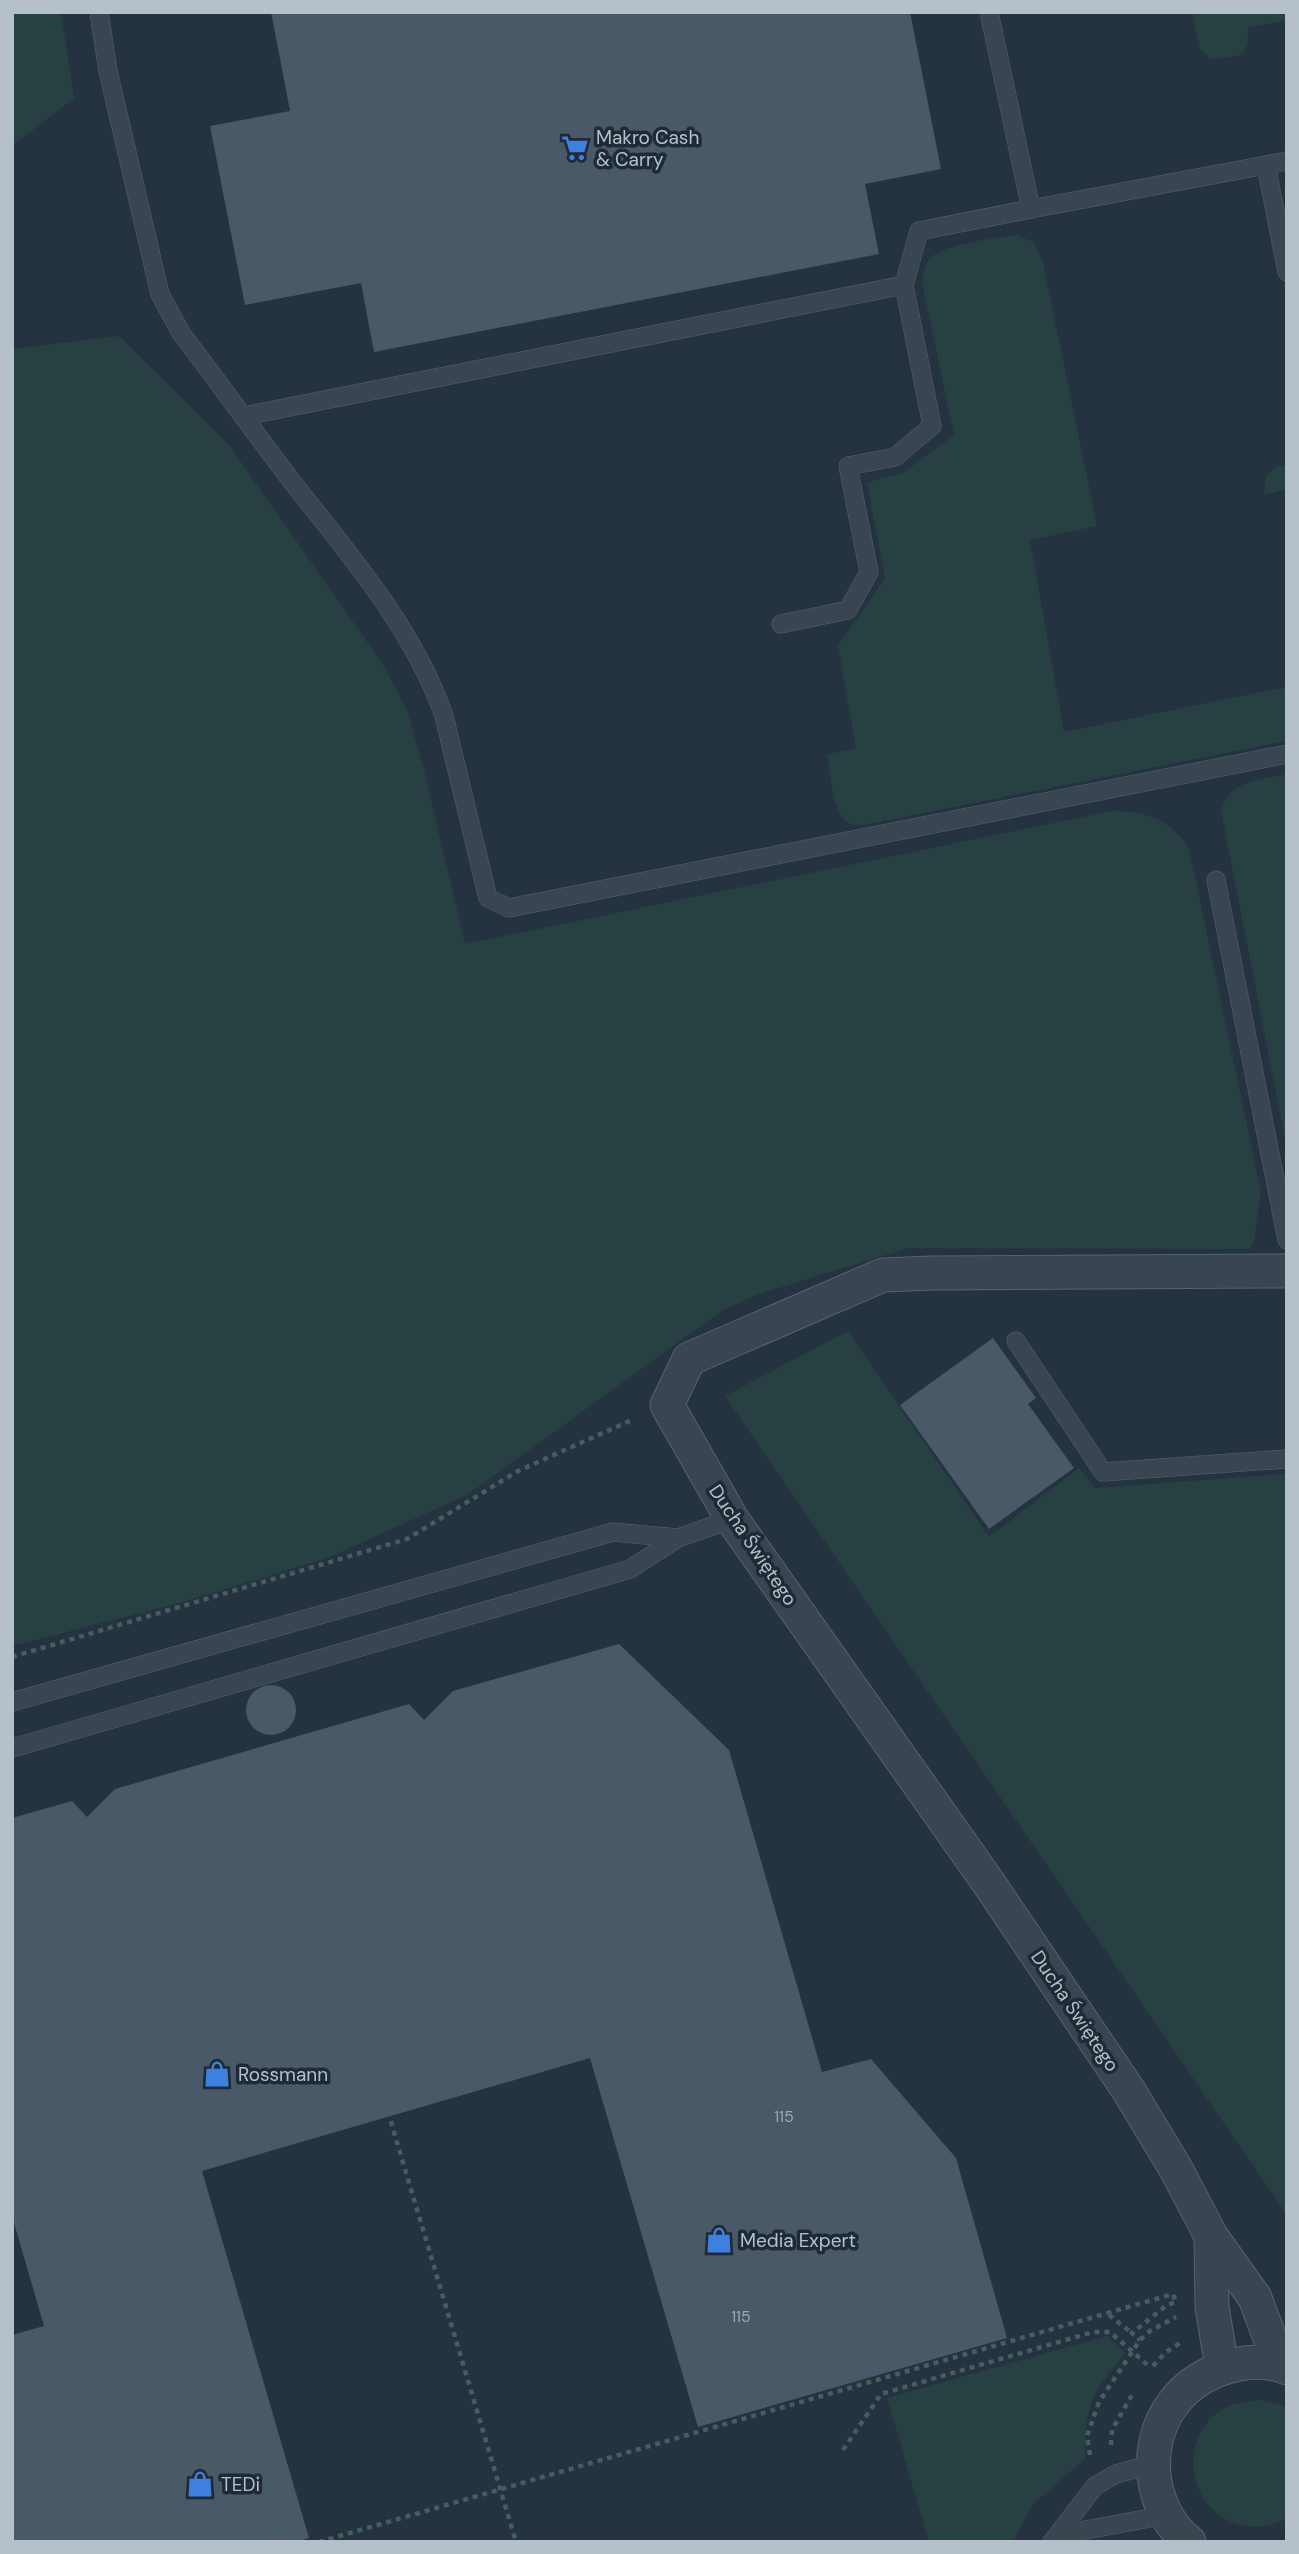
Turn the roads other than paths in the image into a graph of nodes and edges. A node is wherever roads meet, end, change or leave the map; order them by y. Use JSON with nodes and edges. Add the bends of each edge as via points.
{"nodes":[{"id":1,"x":99,"y":12,"type":"edge"},
{"id":2,"x":989,"y":12,"type":"edge"},
{"id":3,"x":1287,"y":161,"type":"edge"},
{"id":4,"x":1266,"y":165,"type":"junction"},
{"id":5,"x":1031,"y":209,"type":"junction"},
{"id":6,"x":1287,"y":272,"type":"edge"},
{"id":7,"x":904,"y":285,"type":"junction"},
{"id":8,"x":244,"y":416,"type":"junction"},
{"id":9,"x":781,"y":624,"type":"dead end"},
{"id":10,"x":1287,"y":754,"type":"edge"},
{"id":11,"x":1216,"y":880,"type":"dead end"},
{"id":12,"x":1287,"y":1240,"type":"edge"},
{"id":13,"x":1287,"y":1271,"type":"edge"},
{"id":14,"x":1016,"y":1341,"type":"dead end"},
{"id":15,"x":1287,"y":1459,"type":"edge"},
{"id":16,"x":732,"y":1519,"type":"junction"},
{"id":17,"x":678,"y":1538,"type":"junction"},
{"id":18,"x":12,"y":1702,"type":"edge"},
{"id":19,"x":12,"y":1748,"type":"edge"},
{"id":20,"x":1210,"y":2236,"type":"junction"},
{"id":21,"x":1284,"y":2366,"type":"edge"},
{"id":22,"x":1222,"y":2367,"type":"junction"},
{"id":23,"x":1153,"y":2464,"type":"junction"},
{"id":24,"x":1166,"y":2515,"type":"junction"},
{"id":25,"x":1055,"y":2538,"type":"edge"},
{"id":26,"x":1189,"y":2542,"type":"edge"}],
"edges":[{"from":1,"to":8,"type":"lane","via":[[108,71],[160,294],[181,333]]},
{"from":2,"to":5,"type":"lane"},
{"from":3,"to":4,"type":"lane"},
{"from":4,"to":5,"type":"lane"},
{"from":4,"to":6,"type":"lane"},
{"from":5,"to":7,"type":"lane","via":[[919,231]]},
{"from":7,"to":8,"type":"lane"},
{"from":7,"to":9,"type":"lane","via":[[932,426],[895,457],[848,466],[869,572],[848,610]]},
{"from":8,"to":10,"type":"lane","via":[[398,622],[435,688],[488,898],[509,908]]},
{"from":11,"to":12,"type":"lane"},
{"from":13,"to":16,"type":"street","name":"Ducha Świętego","via":[[883,1275],[689,1359],[667,1405]]},
{"from":14,"to":15,"type":"lane","via":[[1103,1472]]},
{"from":16,"to":17,"type":"lane"},
{"from":16,"to":20,"type":"street","name":"Ducha Świętego","via":[[1121,2079]]},
{"from":17,"to":18,"type":"lane","via":[[613,1532]]},
{"from":17,"to":19,"type":"lane","via":[[631,1569]]},
{"from":20,"to":21,"type":"street","name":"Ducha Świętego","via":[[1255,2298]]},
{"from":20,"to":22,"type":"street","name":"Ducha Świętego","via":[[1212,2307]]},
{"from":21,"to":22,"type":"street","via":[[1251,2362]]},
{"from":22,"to":23,"type":"street","via":[[1194,2382],[1172,2405],[1158,2433]]},
{"from":23,"to":24,"type":"street","via":[[1156,2491]]},
{"from":23,"to":25,"type":"lane","via":[[1116,2474],[1095,2486]]},
{"from":24,"to":25,"type":"lane"},
{"from":24,"to":26,"type":"street"}]}
